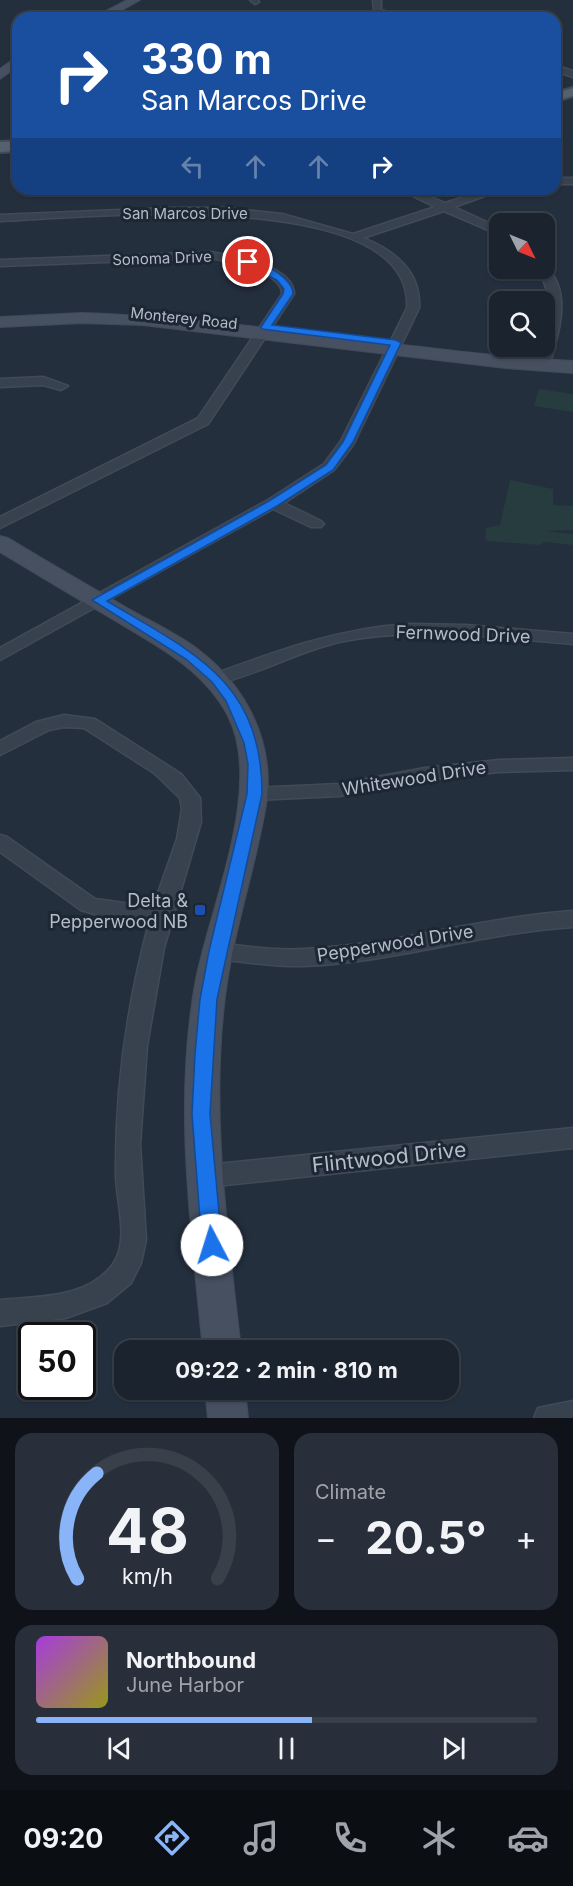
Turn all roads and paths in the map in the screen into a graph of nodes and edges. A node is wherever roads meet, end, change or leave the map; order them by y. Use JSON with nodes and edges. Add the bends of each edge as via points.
{"nodes":[{"id":1,"x":135,"y":0,"type":"edge"},
{"id":2,"x":111,"y":12,"type":"edge"},
{"id":3,"x":12,"y":65,"type":"edge"},
{"id":4,"x":0,"y":75,"type":"edge"},
{"id":5,"x":419,"y":195,"type":"edge"},
{"id":6,"x":481,"y":195,"type":"edge"},
{"id":7,"x":446,"y":206,"type":"junction"},
{"id":8,"x":0,"y":218,"type":"edge"},
{"id":9,"x":489,"y":227,"type":"edge"},
{"id":10,"x":354,"y":237,"type":"junction"},
{"id":11,"x":0,"y":263,"type":"edge"},
{"id":12,"x":548,"y":279,"type":"edge"},
{"id":13,"x":0,"y":315,"type":"edge"},
{"id":14,"x":0,"y":322,"type":"edge"},
{"id":15,"x":263,"y":330,"type":"junction"},
{"id":16,"x":394,"y":347,"type":"junction"},
{"id":17,"x":544,"y":363,"type":"junction"},
{"id":18,"x":573,"y":367,"type":"edge"},
{"id":19,"x":0,"y":382,"type":"edge"},
{"id":20,"x":61,"y":386,"type":"dead end"},
{"id":21,"x":273,"y":503,"type":"junction"},
{"id":22,"x":0,"y":523,"type":"edge"},
{"id":23,"x":316,"y":525,"type":"dead end"},
{"id":24,"x":0,"y":543,"type":"edge"},
{"id":25,"x":98,"y":600,"type":"junction"},
{"id":26,"x":573,"y":639,"type":"edge"},
{"id":27,"x":0,"y":655,"type":"edge"},
{"id":28,"x":217,"y":680,"type":"junction"},
{"id":29,"x":0,"y":749,"type":"edge"},
{"id":30,"x":573,"y":764,"type":"edge"},
{"id":31,"x":255,"y":794,"type":"junction"},
{"id":32,"x":0,"y":842,"type":"edge"},
{"id":33,"x":161,"y":916,"type":"junction"},
{"id":34,"x":573,"y":920,"type":"edge"},
{"id":35,"x":217,"y":951,"type":"junction"},
{"id":36,"x":573,"y":1138,"type":"edge"},
{"id":37,"x":206,"y":1176,"type":"junction"},
{"id":38,"x":0,"y":1313,"type":"edge"},
{"id":39,"x":221,"y":1340,"type":"edge"},
{"id":40,"x":226,"y":1400,"type":"edge"},
{"id":41,"x":573,"y":1415,"type":"edge"},
{"id":42,"x":228,"y":1418,"type":"edge"},
{"id":43,"x":548,"y":1418,"type":"edge"}],
"edges":[{"from":1,"to":2,"type":"main road"},
{"from":3,"to":4,"type":"main road"},
{"from":5,"to":7,"type":"street"},
{"from":6,"to":7,"type":"street"},
{"from":7,"to":9,"type":"street"},
{"from":7,"to":10,"type":"street"},
{"from":8,"to":10,"type":"street","name":"San Marcos Drive","via":[[222,210],[297,218]]},
{"from":10,"to":16,"type":"street","name":"San Marcos Drive","via":[[396,261],[411,281],[413,308]]},
{"from":11,"to":15,"type":"street","name":"Sonoma Drive","via":[[210,255],[237,259],[280,278],[288,289]]},
{"from":12,"to":17,"type":"street","via":[[554,292],[557,321]]},
{"from":13,"to":15,"type":"main road","name":"Monterey Road","via":[[128,312]]},
{"from":14,"to":15,"type":"main road","name":"Monterey Road","via":[[116,318]]},
{"from":15,"to":16,"type":"main road","name":"Monterey Road"},
{"from":15,"to":22,"type":"street","name":"Sonoma Drive","via":[[211,413],[195,427]]},
{"from":16,"to":17,"type":"main road","name":"Monterey Road","via":[[524,365]]},
{"from":16,"to":21,"type":"street","name":"San Marcos Drive","via":[[338,457],[315,479]]},
{"from":17,"to":18,"type":"main road","name":"Monterey Road"},
{"from":19,"to":20,"type":"street","via":[[43,381]]},
{"from":21,"to":23,"type":"street"},
{"from":21,"to":25,"type":"street","name":"San Marcos Drive"},
{"from":24,"to":25,"type":"main road"},
{"from":25,"to":27,"type":"street","name":"San Marcos Drive"},
{"from":25,"to":28,"type":"main road","via":[[191,656]]},
{"from":26,"to":28,"type":"street","name":"Fernwood Drive","via":[[424,629],[357,633],[326,640]]},
{"from":28,"to":31,"type":"main road","via":[[233,700],[251,743]]},
{"from":29,"to":33,"type":"street","via":[[35,727],[72,719],[89,723],[181,783],[191,800],[192,819]]},
{"from":30,"to":31,"type":"street","name":"Whitewood Drive","via":[[499,766],[425,774],[339,790]]},
{"from":31,"to":35,"type":"main road"},
{"from":32,"to":33,"type":"street","via":[[88,904],[111,911]]},
{"from":33,"to":38,"type":"street","via":[[131,1078],[131,1257],[123,1274],[106,1290],[81,1302]]},
{"from":34,"to":35,"type":"street","name":"Pepperwood Drive","via":[[530,921],[377,950],[311,958]]},
{"from":35,"to":37,"type":"main road","via":[[209,999],[201,1114]]},
{"from":36,"to":37,"type":"street","name":"Flintwood Drive"},
{"from":37,"to":39,"type":"main road"},
{"from":40,"to":42,"type":"main road"},
{"from":41,"to":43,"type":"street"}]}
